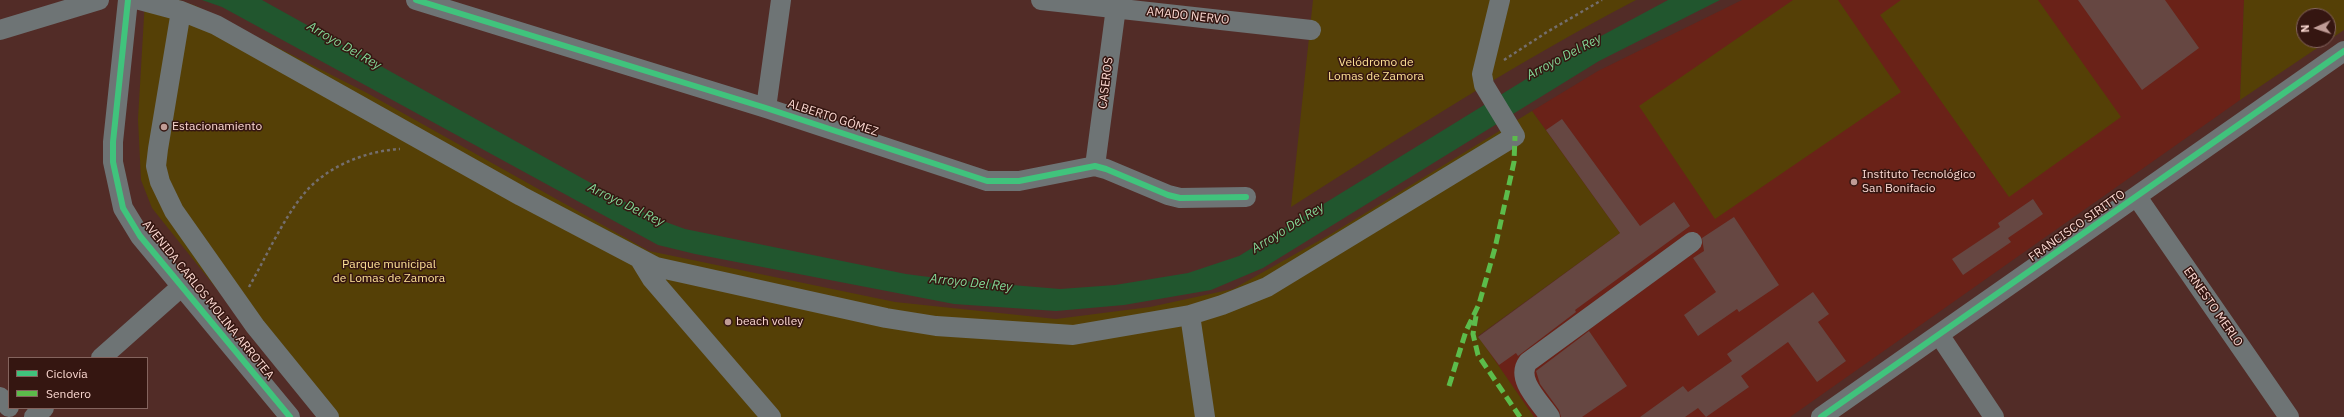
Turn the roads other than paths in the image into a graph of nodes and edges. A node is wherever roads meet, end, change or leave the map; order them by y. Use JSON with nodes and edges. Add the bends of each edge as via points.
{"nodes":[{"id":1,"x":99,"y":0,"type":"edge"},
{"id":2,"x":128,"y":0,"type":"edge"},
{"id":3,"x":140,"y":0,"type":"edge"},
{"id":4,"x":416,"y":0,"type":"edge"},
{"id":5,"x":781,"y":0,"type":"edge"},
{"id":6,"x":1041,"y":0,"type":"edge"},
{"id":7,"x":1500,"y":0,"type":"edge"},
{"id":8,"x":441,"y":4,"type":"edge"},
{"id":9,"x":1116,"y":4,"type":"edge"},
{"id":10,"x":181,"y":12,"type":"junction"},
{"id":11,"x":0,"y":30,"type":"edge"},
{"id":12,"x":1311,"y":30,"type":"dead end"},
{"id":13,"x":2341,"y":58,"type":"edge"},
{"id":14,"x":766,"y":108,"type":"junction"},
{"id":15,"x":1095,"y":166,"type":"junction"},
{"id":16,"x":2137,"y":197,"type":"junction"},
{"id":17,"x":1246,"y":198,"type":"dead end"},
{"id":18,"x":1692,"y":242,"type":"dead end"},
{"id":19,"x":641,"y":261,"type":"junction"},
{"id":20,"x":181,"y":287,"type":"junction"},
{"id":21,"x":1190,"y":315,"type":"junction"},
{"id":22,"x":1940,"y":336,"type":"junction"},
{"id":23,"x":102,"y":357,"type":"edge"},
{"id":24,"x":0,"y":397,"type":"edge"},
{"id":25,"x":8,"y":405,"type":"edge"},
{"id":26,"x":12,"y":409,"type":"edge"},
{"id":27,"x":43,"y":409,"type":"edge"},
{"id":28,"x":18,"y":417,"type":"edge"},
{"id":29,"x":34,"y":417,"type":"edge"},
{"id":30,"x":290,"y":417,"type":"edge"},
{"id":31,"x":329,"y":417,"type":"edge"},
{"id":32,"x":771,"y":417,"type":"edge"},
{"id":33,"x":1204,"y":417,"type":"edge"},
{"id":34,"x":1550,"y":417,"type":"edge"},
{"id":35,"x":1821,"y":417,"type":"edge"},
{"id":36,"x":1994,"y":417,"type":"edge"},
{"id":37,"x":2289,"y":417,"type":"edge"}],
"edges":[{"from":1,"to":11,"type":"street"},
{"from":2,"to":20,"type":"street","name":"AVENIDA CARLOS MOLINA ARROTEA","via":[[113,142],[117,187],[123,208],[132,224]]},
{"from":3,"to":10,"type":"street"},
{"from":4,"to":8,"type":"street","name":"ALBERTO GÓMEZ"},
{"from":5,"to":14,"type":"street"},
{"from":6,"to":9,"type":"street","name":"AMADO NERVO"},
{"from":7,"to":21,"type":"street","via":[[1483,80],[1515,136],[1267,287],[1222,306]]},
{"from":8,"to":14,"type":"street","name":"ALBERTO GÓMEZ"},
{"from":9,"to":12,"type":"street","name":"AMADO NERVO"},
{"from":9,"to":15,"type":"street","name":"CASEROS"},
{"from":10,"to":19,"type":"street","via":[[216,25]]},
{"from":10,"to":31,"type":"street","via":[[158,149],[158,176],[174,211],[248,316]]},
{"from":13,"to":16,"type":"street","name":"FRANCISCO SIRITTO"},
{"from":14,"to":15,"type":"street","name":"ALBERTO GÓMEZ","via":[[987,181],[1019,181]]},
{"from":15,"to":17,"type":"street","name":"ALBERTO GÓMEZ","via":[[1106,168],[1180,198]]},
{"from":16,"to":22,"type":"street","name":"FRANCISCO SIRITTO"},
{"from":16,"to":37,"type":"street","name":"ERNESTO MERLO"},
{"from":18,"to":34,"type":"street","via":[[1528,362],[1524,371],[1525,381]]},
{"from":19,"to":21,"type":"street","via":[[670,271],[886,318],[936,326],[1073,336]]},
{"from":19,"to":32,"type":"street","via":[[652,279]]},
{"from":20,"to":23,"type":"street"},
{"from":20,"to":30,"type":"street","name":"AVENIDA CARLOS MOLINA ARROTEA"},
{"from":21,"to":33,"type":"street"},
{"from":22,"to":35,"type":"street","name":"FRANCISCO SIRITTO"},
{"from":22,"to":36,"type":"street"},
{"from":24,"to":25,"type":"street"},
{"from":26,"to":28,"type":"street"},
{"from":27,"to":29,"type":"street"}]}
